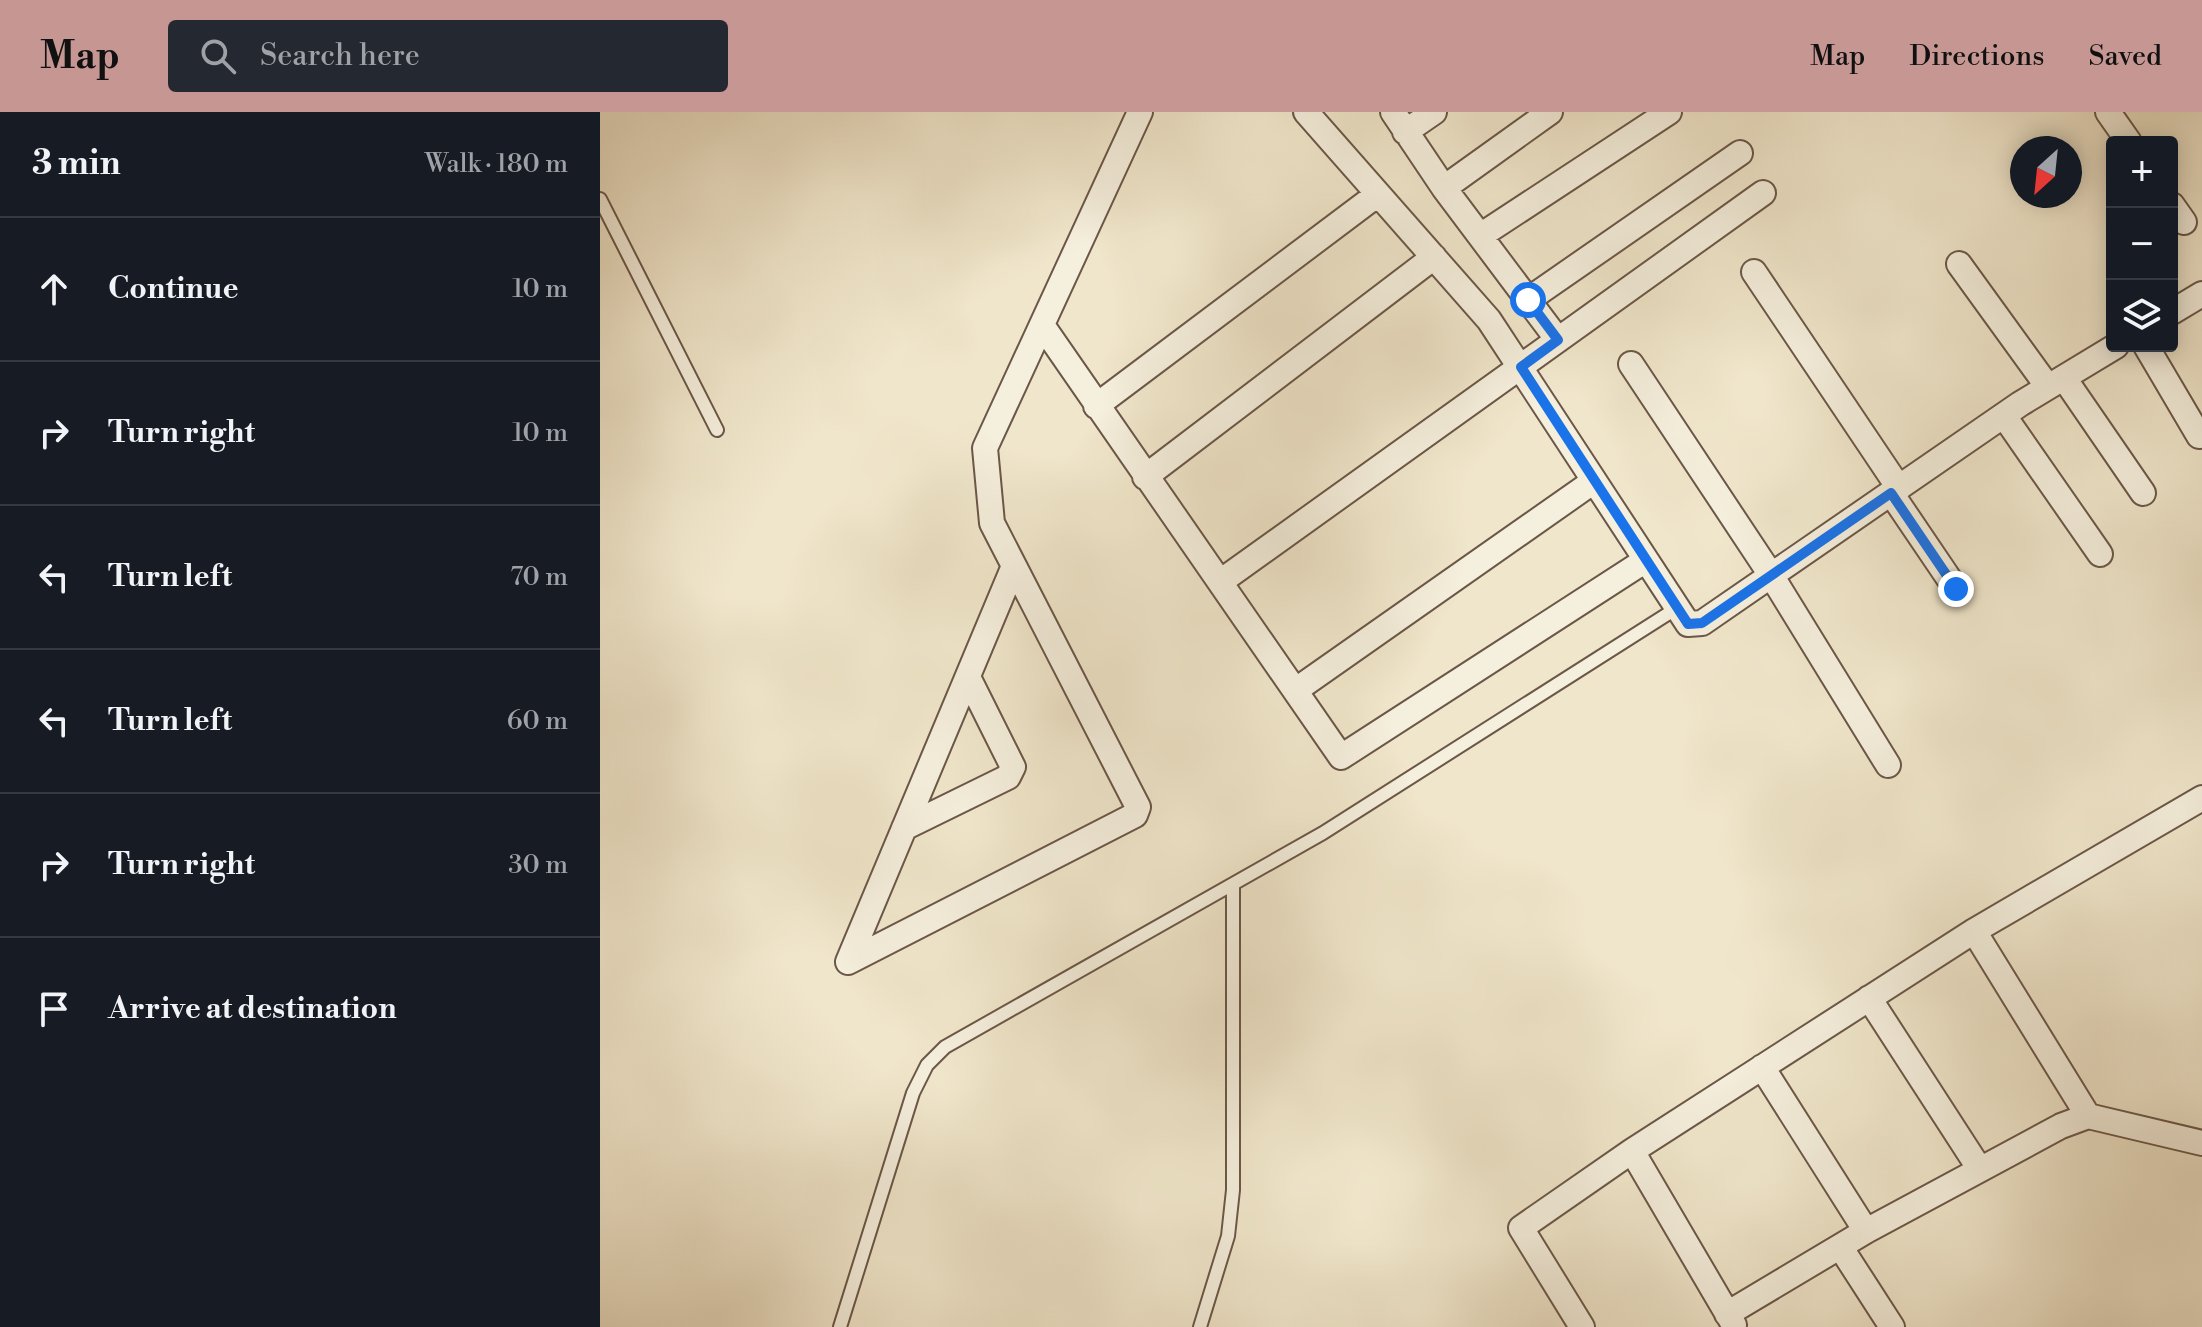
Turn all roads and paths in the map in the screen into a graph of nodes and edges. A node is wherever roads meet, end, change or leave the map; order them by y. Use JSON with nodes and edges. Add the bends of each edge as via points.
{"nodes":[{"id":1,"x":1140,"y":112,"type":"edge"},
{"id":2,"x":1306,"y":112,"type":"edge"},
{"id":3,"x":1434,"y":112,"type":"edge"},
{"id":4,"x":1550,"y":112,"type":"edge"},
{"id":5,"x":1669,"y":112,"type":"edge"},
{"id":6,"x":2108,"y":112,"type":"edge"},
{"id":7,"x":1399,"y":122,"type":"edge"},
{"id":8,"x":2125,"y":136,"type":"edge"},
{"id":9,"x":1740,"y":153,"type":"dead end"},
{"id":10,"x":1444,"y":188,"type":"junction"},
{"id":11,"x":1763,"y":193,"type":"dead end"},
{"id":12,"x":1378,"y":194,"type":"junction"},
{"id":13,"x":600,"y":199,"type":"edge"},
{"id":14,"x":1480,"y":236,"type":"junction"},
{"id":15,"x":1434,"y":257,"type":"junction"},
{"id":16,"x":1959,"y":264,"type":"dead end"},
{"id":17,"x":1754,"y":272,"type":"dead end"},
{"id":18,"x":2202,"y":294,"type":"edge"},
{"id":19,"x":1528,"y":300,"type":"junction"},
{"id":20,"x":2178,"y":308,"type":"edge"},
{"id":21,"x":1042,"y":325,"type":"junction"},
{"id":22,"x":1558,"y":340,"type":"junction"},
{"id":23,"x":2106,"y":352,"type":"edge"},
{"id":24,"x":2150,"y":352,"type":"edge"},
{"id":25,"x":1631,"y":364,"type":"dead end"},
{"id":26,"x":1521,"y":367,"type":"junction"},
{"id":27,"x":2056,"y":383,"type":"junction"},
{"id":28,"x":1096,"y":406,"type":"junction"},
{"id":29,"x":2004,"y":416,"type":"junction"},
{"id":30,"x":717,"y":430,"type":"dead end"},
{"id":31,"x":2199,"y":436,"type":"dead end"},
{"id":32,"x":1145,"y":477,"type":"junction"},
{"id":33,"x":1594,"y":481,"type":"junction"},
{"id":34,"x":1895,"y":490,"type":"junction"},
{"id":35,"x":2143,"y":493,"type":"dead end"},
{"id":36,"x":2100,"y":554,"type":"dead end"},
{"id":37,"x":1646,"y":560,"type":"junction"},
{"id":38,"x":1014,"y":566,"type":"junction"},
{"id":39,"x":1771,"y":575,"type":"junction"},
{"id":40,"x":1220,"y":582,"type":"junction"},
{"id":41,"x":1956,"y":589,"type":"dead end"},
{"id":42,"x":1677,"y":608,"type":"junction"},
{"id":43,"x":968,"y":677,"type":"junction"},
{"id":44,"x":1296,"y":690,"type":"junction"},
{"id":45,"x":1888,"y":765,"type":"dead end"},
{"id":46,"x":2202,"y":798,"type":"edge"},
{"id":47,"x":904,"y":828,"type":"junction"},
{"id":48,"x":1233,"y":887,"type":"junction"},
{"id":49,"x":1974,"y":931,"type":"junction"},
{"id":50,"x":1869,"y":998,"type":"junction"},
{"id":51,"x":1762,"y":1067,"type":"junction"},
{"id":52,"x":2088,"y":1116,"type":"junction"},
{"id":53,"x":2202,"y":1143,"type":"edge"},
{"id":54,"x":1632,"y":1151,"type":"junction"},
{"id":55,"x":1979,"y":1168,"type":"junction"},
{"id":56,"x":1866,"y":1231,"type":"junction"},
{"id":57,"x":1841,"y":1248,"type":"junction"},
{"id":58,"x":1731,"y":1320,"type":"edge"},
{"id":59,"x":840,"y":1327,"type":"edge"},
{"id":60,"x":1200,"y":1327,"type":"edge"},
{"id":61,"x":1582,"y":1327,"type":"edge"},
{"id":62,"x":1892,"y":1327,"type":"edge"}],
"edges":[{"from":1,"to":21,"type":"street"},
{"from":2,"to":12,"type":"street"},
{"from":3,"to":7,"type":"street"},
{"from":4,"to":10,"type":"street"},
{"from":5,"to":14,"type":"street"},
{"from":6,"to":8,"type":"street"},
{"from":7,"to":10,"type":"street"},
{"from":9,"to":19,"type":"street"},
{"from":10,"to":14,"type":"street"},
{"from":11,"to":22,"type":"street"},
{"from":12,"to":15,"type":"street"},
{"from":12,"to":28,"type":"street"},
{"from":13,"to":30,"type":"lane"},
{"from":14,"to":19,"type":"street"},
{"from":15,"to":26,"type":"street","via":[[1489,320]]},
{"from":15,"to":32,"type":"street"},
{"from":16,"to":27,"type":"street"},
{"from":17,"to":34,"type":"street"},
{"from":18,"to":20,"type":"street"},
{"from":19,"to":22,"type":"street"},
{"from":21,"to":28,"type":"street"},
{"from":21,"to":38,"type":"street","via":[[985,448],[992,523]]},
{"from":22,"to":26,"type":"street"},
{"from":23,"to":27,"type":"street"},
{"from":24,"to":31,"type":"street"},
{"from":25,"to":39,"type":"street"},
{"from":26,"to":33,"type":"street"},
{"from":26,"to":40,"type":"street"},
{"from":27,"to":29,"type":"street"},
{"from":27,"to":35,"type":"street"},
{"from":28,"to":32,"type":"street"},
{"from":29,"to":34,"type":"street"},
{"from":29,"to":36,"type":"street"},
{"from":32,"to":40,"type":"street"},
{"from":33,"to":37,"type":"street"},
{"from":33,"to":44,"type":"street"},
{"from":34,"to":39,"type":"street"},
{"from":34,"to":41,"type":"street"},
{"from":37,"to":42,"type":"street"},
{"from":37,"to":44,"type":"street","via":[[1341,757]]},
{"from":38,"to":43,"type":"street"},
{"from":38,"to":47,"type":"street","via":[[1138,807],[1135,815],[848,962]]},
{"from":39,"to":42,"type":"street","via":[[1695,626]]},
{"from":39,"to":45,"type":"street"},
{"from":40,"to":44,"type":"street"},
{"from":42,"to":48,"type":"lane"},
{"from":43,"to":47,"type":"street"},
{"from":43,"to":47,"type":"street","via":[[1013,767],[1008,777]]},
{"from":46,"to":49,"type":"street"},
{"from":48,"to":59,"type":"lane","via":[[959,1038],[927,1065],[913,1093]]},
{"from":48,"to":60,"type":"lane","via":[[1233,1190],[1228,1236]]},
{"from":49,"to":50,"type":"street"},
{"from":49,"to":52,"type":"street"},
{"from":50,"to":51,"type":"street"},
{"from":50,"to":55,"type":"street"},
{"from":51,"to":54,"type":"street"},
{"from":51,"to":56,"type":"street"},
{"from":52,"to":53,"type":"street"},
{"from":52,"to":55,"type":"street"},
{"from":54,"to":58,"type":"street"},
{"from":54,"to":61,"type":"street","via":[[1521,1228]]},
{"from":55,"to":56,"type":"street"},
{"from":56,"to":57,"type":"street"},
{"from":57,"to":58,"type":"street"},
{"from":57,"to":62,"type":"street"}]}
